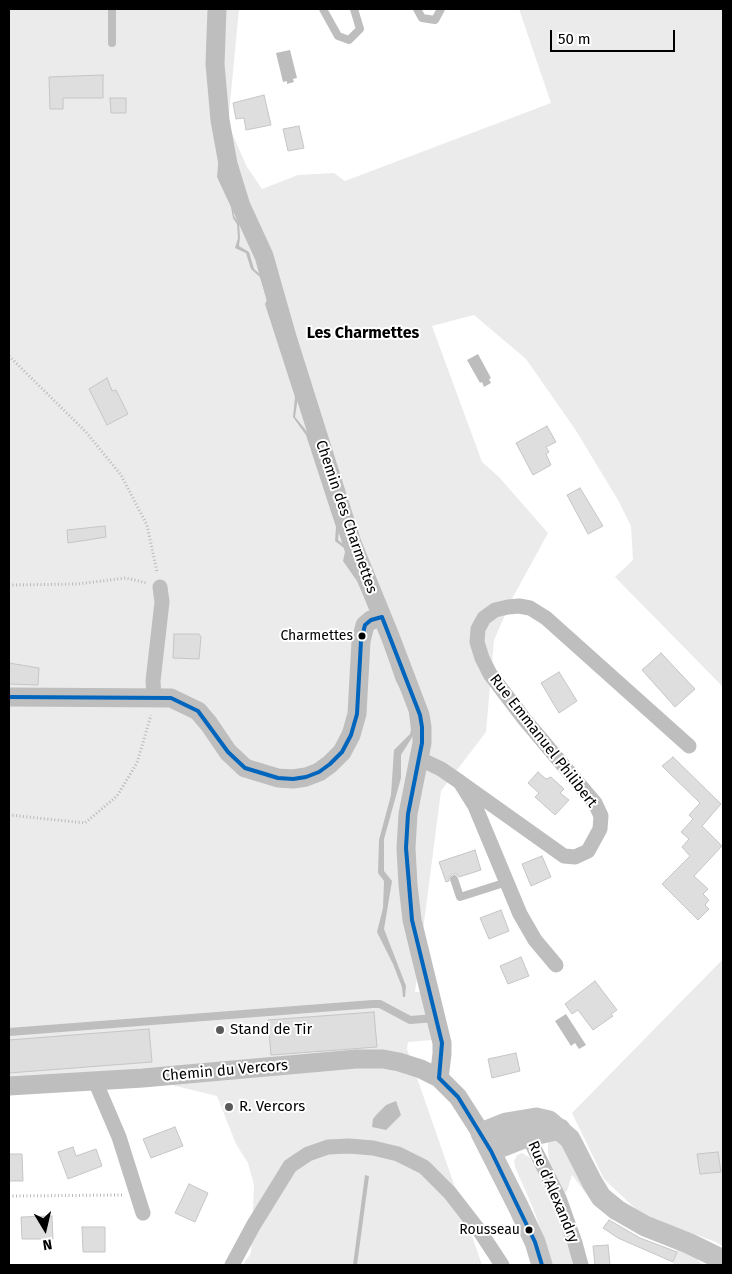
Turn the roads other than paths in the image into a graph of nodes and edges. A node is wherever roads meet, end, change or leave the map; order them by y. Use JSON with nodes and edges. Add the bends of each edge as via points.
{"nodes":[{"id":1,"x":112,"y":9,"type":"edge"},
{"id":2,"x":323,"y":9,"type":"edge"},
{"id":3,"x":354,"y":9,"type":"edge"},
{"id":4,"x":417,"y":9,"type":"edge"},
{"id":5,"x":441,"y":9,"type":"edge"},
{"id":6,"x":216,"y":10,"type":"edge"},
{"id":7,"x":112,"y":43,"type":"dead end"},
{"id":8,"x":160,"y":587,"type":"road end"},
{"id":9,"x":377,"y":618,"type":"junction"},
{"id":10,"x":9,"y":697,"type":"edge"},
{"id":11,"x":154,"y":697,"type":"junction"},
{"id":12,"x":689,"y":746,"type":"dead end"},
{"id":13,"x":420,"y":759,"type":"junction"},
{"id":14,"x":460,"y":782,"type":"junction"},
{"id":15,"x":454,"y":879,"type":"dead end"},
{"id":16,"x":507,"y":882,"type":"junction"},
{"id":17,"x":556,"y":965,"type":"dead end"},
{"id":18,"x":436,"y":1018,"type":"junction"},
{"id":19,"x":9,"y":1032,"type":"edge"},
{"id":20,"x":439,"y":1078,"type":"junction"},
{"id":21,"x":95,"y":1081,"type":"junction"},
{"id":22,"x":9,"y":1086,"type":"edge"},
{"id":23,"x":524,"y":1128,"type":"junction"},
{"id":24,"x":486,"y":1142,"type":"junction"},
{"id":25,"x":143,"y":1213,"type":"dead end"},
{"id":26,"x":723,"y":1260,"type":"edge"},
{"id":27,"x":232,"y":1265,"type":"edge"},
{"id":28,"x":502,"y":1265,"type":"edge"},
{"id":29,"x":542,"y":1265,"type":"edge"},
{"id":30,"x":581,"y":1265,"type":"edge"}],
"edges":[{"from":1,"to":7,"type":"lane"},
{"from":2,"to":3,"type":"lane","via":[[338,36],[349,40],[360,29]]},
{"from":4,"to":5,"type":"lane","via":[[422,18],[435,20]]},
{"from":6,"to":9,"type":"street","name":"Chemin des Charmettes","via":[[215,64],[228,164],[241,206],[264,256]]},
{"from":8,"to":11,"type":"street","via":[[162,602]]},
{"from":9,"to":11,"type":"street","via":[[365,626],[360,642],[357,714],[351,735],[342,752],[330,764],[306,777],[293,780],[278,778],[245,768],[228,752],[198,711],[171,698]]},
{"from":9,"to":13,"type":"street","name":"Chemin des Charmettes","via":[[420,715]]},
{"from":10,"to":11,"type":"street"},
{"from":12,"to":14,"type":"street","name":"Rue Emmanuel Philibert","via":[[546,618],[530,608],[508,607],[495,610],[484,618],[478,629],[477,642],[482,658],[490,674],[525,720],[595,803],[601,816],[600,829],[588,851],[575,857],[564,856]]},
{"from":13,"to":14,"type":"street","name":"Rue Emmanuel Philibert"},
{"from":13,"to":18,"type":"street","name":"Chemin des Charmettes","via":[[407,822],[408,885],[416,941]]},
{"from":14,"to":16,"type":"street","via":[[475,806]]},
{"from":15,"to":16,"type":"lane","via":[[460,897]]},
{"from":16,"to":17,"type":"street","via":[[535,940]]},
{"from":18,"to":19,"type":"lane","via":[[410,1020],[380,1004]]},
{"from":18,"to":20,"type":"street","name":"Chemin des Charmettes","via":[[442,1043]]},
{"from":20,"to":21,"type":"street","name":"Chemin du Vercors","via":[[399,1062],[356,1059]]},
{"from":20,"to":24,"type":"street","via":[[458,1098]]},
{"from":21,"to":22,"type":"street","name":"Chemin du Vercors"},
{"from":21,"to":25,"type":"street","via":[[119,1137]]},
{"from":23,"to":24,"type":"main road","via":[[506,1123]]},
{"from":23,"to":26,"type":"main road","via":[[536,1118],[549,1121],[570,1139],[601,1197],[617,1210],[645,1226]]},
{"from":23,"to":30,"type":"street","name":"Rue d'Alexandry","via":[[558,1198]]},
{"from":24,"to":29,"type":"main road","via":[[535,1242]]},
{"from":27,"to":28,"type":"street","via":[[290,1166],[328,1146],[373,1148],[398,1154],[424,1167],[450,1193]]}]}
